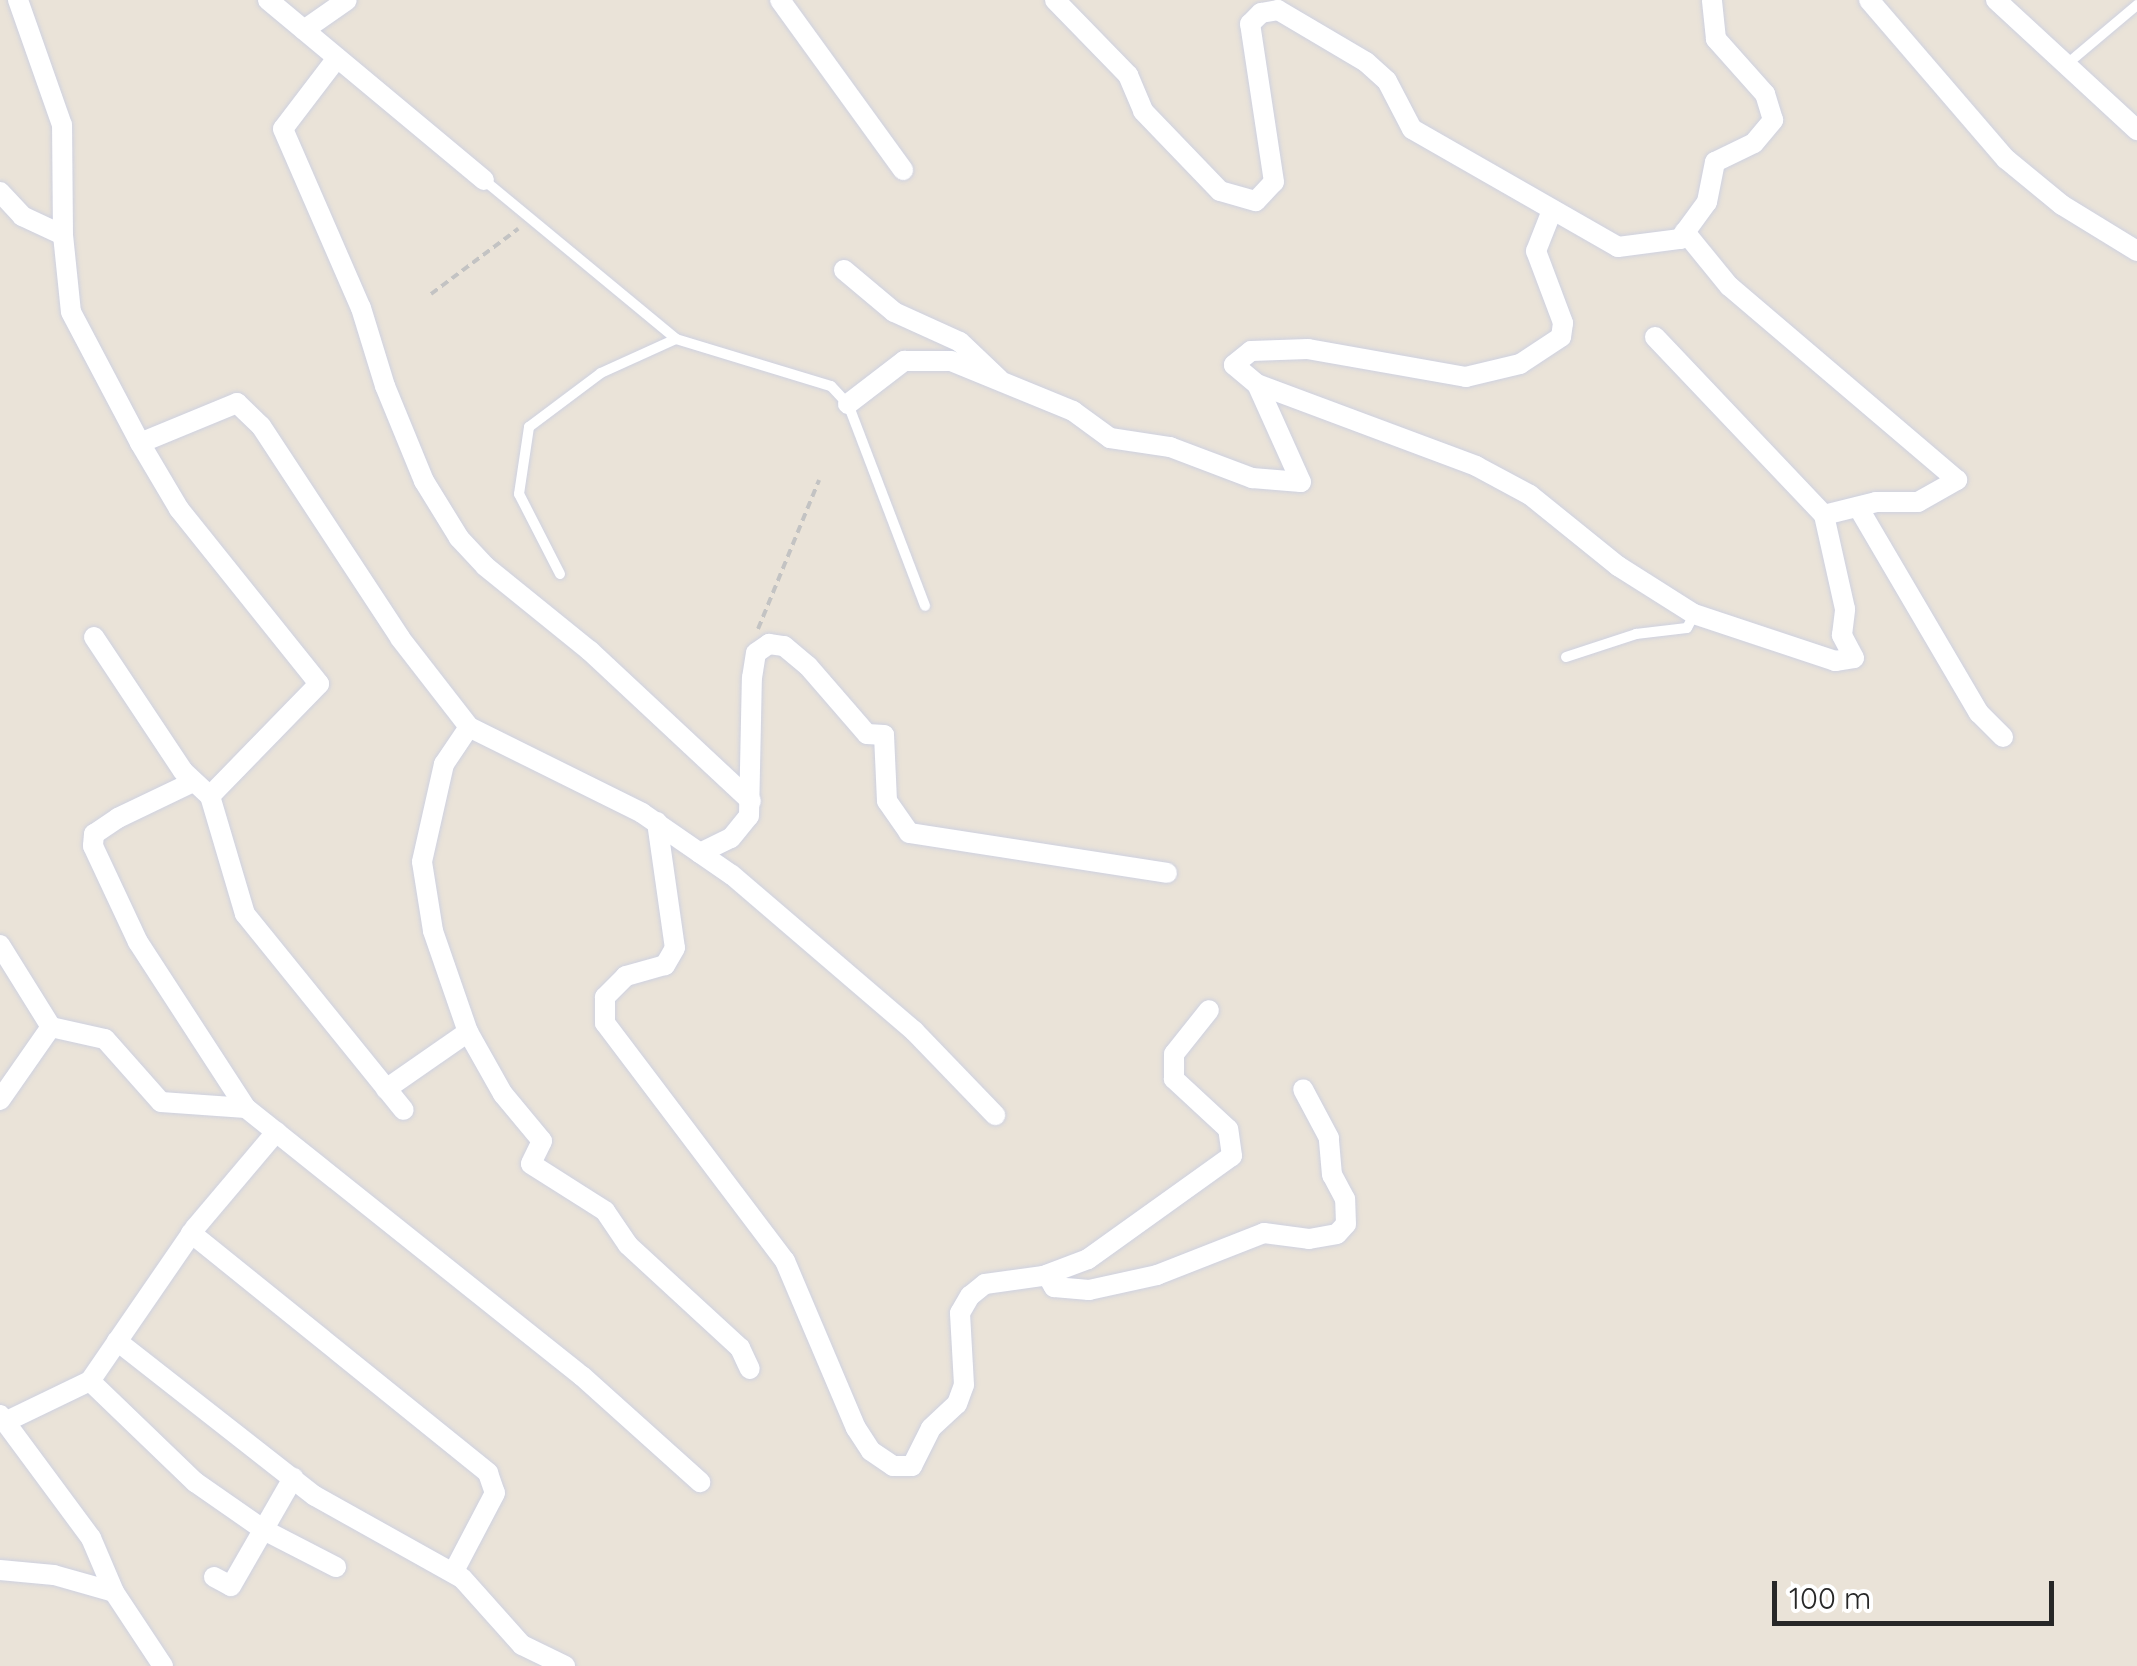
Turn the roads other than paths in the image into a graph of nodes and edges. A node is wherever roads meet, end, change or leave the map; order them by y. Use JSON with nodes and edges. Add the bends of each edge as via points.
{"nodes":[{"id":1,"x":18,"y":0,"type":"edge"},
{"id":2,"x":268,"y":0,"type":"edge"},
{"id":3,"x":347,"y":0,"type":"edge"},
{"id":4,"x":780,"y":0,"type":"edge"},
{"id":5,"x":1054,"y":0,"type":"edge"},
{"id":6,"x":1712,"y":0,"type":"edge"},
{"id":7,"x":1869,"y":0,"type":"edge"},
{"id":8,"x":1996,"y":0,"type":"edge"},
{"id":9,"x":2137,"y":5,"type":"edge"},
{"id":10,"x":304,"y":30,"type":"junction"},
{"id":11,"x":337,"y":58,"type":"junction"},
{"id":12,"x":2066,"y":64,"type":"junction"},
{"id":13,"x":2137,"y":130,"type":"edge"},
{"id":14,"x":903,"y":170,"type":"dead end"},
{"id":15,"x":484,"y":180,"type":"joint"},
{"id":16,"x":0,"y":192,"type":"edge"},
{"id":17,"x":1551,"y":213,"type":"junction"},
{"id":18,"x":1685,"y":232,"type":"junction"},
{"id":19,"x":63,"y":235,"type":"junction"},
{"id":20,"x":2137,"y":251,"type":"edge"},
{"id":21,"x":844,"y":270,"type":"dead end"},
{"id":22,"x":1654,"y":337,"type":"dead end"},
{"id":23,"x":676,"y":340,"type":"junction"},
{"id":24,"x":1004,"y":384,"type":"junction"},
{"id":25,"x":1258,"y":384,"type":"junction"},
{"id":26,"x":848,"y":404,"type":"junction"},
{"id":27,"x":140,"y":443,"type":"junction"},
{"id":28,"x":1858,"y":506,"type":"junction"},
{"id":29,"x":1824,"y":516,"type":"junction"},
{"id":30,"x":560,"y":574,"type":"dead end"},
{"id":31,"x":925,"y":606,"type":"dead end"},
{"id":32,"x":1694,"y":614,"type":"junction"},
{"id":33,"x":94,"y":637,"type":"dead end"},
{"id":34,"x":1566,"y":657,"type":"dead end"},
{"id":35,"x":469,"y":727,"type":"junction"},
{"id":36,"x":2003,"y":737,"type":"dead end"},
{"id":37,"x":193,"y":782,"type":"junction"},
{"id":38,"x":210,"y":796,"type":"junction"},
{"id":39,"x":751,"y":800,"type":"junction"},
{"id":40,"x":656,"y":822,"type":"junction"},
{"id":41,"x":700,"y":853,"type":"junction"},
{"id":42,"x":1166,"y":873,"type":"dead end"},
{"id":43,"x":0,"y":945,"type":"edge"},
{"id":44,"x":1209,"y":1010,"type":"dead end"},
{"id":45,"x":50,"y":1028,"type":"junction"},
{"id":46,"x":468,"y":1032,"type":"junction"},
{"id":47,"x":386,"y":1089,"type":"junction"},
{"id":48,"x":1302,"y":1089,"type":"dead end"},
{"id":49,"x":0,"y":1100,"type":"edge"},
{"id":50,"x":246,"y":1108,"type":"junction"},
{"id":51,"x":404,"y":1110,"type":"dead end"},
{"id":52,"x":996,"y":1115,"type":"dead end"},
{"id":53,"x":276,"y":1132,"type":"junction"},
{"id":54,"x":191,"y":1233,"type":"junction"},
{"id":55,"x":1047,"y":1275,"type":"junction"},
{"id":56,"x":116,"y":1341,"type":"junction"},
{"id":57,"x":750,"y":1369,"type":"dead end"},
{"id":58,"x":90,"y":1381,"type":"junction"},
{"id":59,"x":3,"y":1418,"type":"edge"},
{"id":60,"x":293,"y":1478,"type":"junction"},
{"id":61,"x":700,"y":1482,"type":"dead end"},
{"id":62,"x":264,"y":1530,"type":"junction"},
{"id":63,"x":336,"y":1567,"type":"dead end"},
{"id":64,"x":0,"y":1570,"type":"edge"},
{"id":65,"x":453,"y":1573,"type":"junction"},
{"id":66,"x":214,"y":1578,"type":"dead end"},
{"id":67,"x":114,"y":1592,"type":"junction"},
{"id":68,"x":163,"y":1666,"type":"edge"},
{"id":69,"x":565,"y":1666,"type":"edge"}],
"edges":[{"from":1,"to":19,"type":"street","via":[[62,125]]},
{"from":2,"to":10,"type":"street"},
{"from":3,"to":10,"type":"street"},
{"from":4,"to":14,"type":"street"},
{"from":5,"to":17,"type":"street","via":[[1128,75],[1144,111],[1220,191],[1256,201],[1274,182],[1250,24],[1278,10],[1387,80],[1412,129]]},
{"from":6,"to":18,"type":"street","via":[[1716,39],[1765,94],[1773,120],[1754,144],[1715,162],[1707,202]]},
{"from":7,"to":20,"type":"street","via":[[2006,158],[2062,205]]},
{"from":8,"to":12,"type":"street"},
{"from":9,"to":12,"type":"lane"},
{"from":10,"to":11,"type":"street"},
{"from":11,"to":15,"type":"street"},
{"from":11,"to":39,"type":"street","via":[[283,129],[362,308],[395,416],[424,481],[458,538],[486,566],[590,651]]},
{"from":12,"to":13,"type":"street"},
{"from":15,"to":23,"type":"lane"},
{"from":16,"to":19,"type":"street","via":[[22,216]]},
{"from":17,"to":18,"type":"street","via":[[1618,247],[1680,240]]},
{"from":17,"to":25,"type":"street","via":[[1536,250],[1563,324],[1561,337],[1520,364],[1466,377],[1308,349],[1251,351],[1234,365]]},
{"from":18,"to":28,"type":"street","via":[[1730,286],[1957,480],[1918,502]]},
{"from":19,"to":27,"type":"street","via":[[71,312]]},
{"from":21,"to":24,"type":"street","via":[[894,312],[960,342]]},
{"from":22,"to":29,"type":"street"},
{"from":23,"to":26,"type":"lane","via":[[832,386]]},
{"from":23,"to":30,"type":"lane","via":[[601,373],[529,428],[519,494]]},
{"from":24,"to":25,"type":"street","via":[[1073,411],[1110,438],[1170,447],[1252,478],[1301,482]]},
{"from":24,"to":26,"type":"street","via":[[951,361],[914,360],[873,380]]},
{"from":25,"to":32,"type":"street","via":[[1476,466],[1530,495],[1618,566]]},
{"from":26,"to":31,"type":"lane"},
{"from":27,"to":35,"type":"street","via":[[237,402],[261,426],[400,638]]},
{"from":27,"to":38,"type":"street","via":[[179,509],[319,684]]},
{"from":28,"to":29,"type":"street"},
{"from":28,"to":36,"type":"street","via":[[1979,713]]},
{"from":29,"to":32,"type":"street","via":[[1845,609],[1842,635],[1854,658],[1835,662]]},
{"from":32,"to":34,"type":"lane","via":[[1686,628],[1636,634]]},
{"from":33,"to":37,"type":"street"},
{"from":35,"to":40,"type":"street"},
{"from":35,"to":46,"type":"street","via":[[444,764],[422,862],[434,932]]},
{"from":37,"to":38,"type":"street"},
{"from":37,"to":50,"type":"street","via":[[118,818],[94,834],[94,846],[138,942]]},
{"from":38,"to":47,"type":"street","via":[[246,914]]},
{"from":39,"to":41,"type":"street","via":[[749,816],[731,838]]},
{"from":39,"to":42,"type":"street","via":[[747,726],[756,653],[768,644],[784,646],[851,721],[866,734],[884,735],[887,801],[909,833]]},
{"from":40,"to":41,"type":"street"},
{"from":40,"to":55,"type":"street","via":[[675,948],[665,965],[626,976],[605,997],[605,1023],[785,1261],[836,1388],[871,1451],[893,1466],[912,1466],[931,1428],[957,1404],[964,1385],[960,1312],[970,1296],[984,1284]]},
{"from":41,"to":52,"type":"street","via":[[914,1032]]},
{"from":43,"to":45,"type":"street"},
{"from":44,"to":55,"type":"street","via":[[1174,1054],[1174,1079],[1228,1128],[1232,1156],[1088,1259]]},
{"from":45,"to":49,"type":"street"},
{"from":45,"to":50,"type":"street","via":[[105,1038],[161,1102]]},
{"from":46,"to":47,"type":"street"},
{"from":46,"to":57,"type":"street","via":[[503,1094],[542,1140],[531,1164],[605,1210],[628,1245],[740,1348]]},
{"from":47,"to":51,"type":"street"},
{"from":48,"to":55,"type":"street","via":[[1330,1138],[1332,1175],[1345,1200],[1346,1224],[1336,1234],[1310,1240],[1264,1232],[1158,1275],[1088,1290],[1054,1287]]},
{"from":50,"to":53,"type":"street"},
{"from":53,"to":54,"type":"street"},
{"from":53,"to":61,"type":"street","via":[[582,1376]]},
{"from":54,"to":56,"type":"street"},
{"from":54,"to":65,"type":"street","via":[[488,1472],[495,1493]]},
{"from":56,"to":58,"type":"street"},
{"from":56,"to":60,"type":"street"},
{"from":58,"to":59,"type":"street"},
{"from":58,"to":62,"type":"street","via":[[194,1482]]},
{"from":59,"to":67,"type":"street","via":[[91,1538]]},
{"from":60,"to":62,"type":"street"},
{"from":60,"to":65,"type":"street"},
{"from":62,"to":63,"type":"street"},
{"from":62,"to":66,"type":"street","via":[[231,1586]]},
{"from":64,"to":67,"type":"street"},
{"from":65,"to":69,"type":"street","via":[[522,1645]]},
{"from":67,"to":68,"type":"street"}]}
